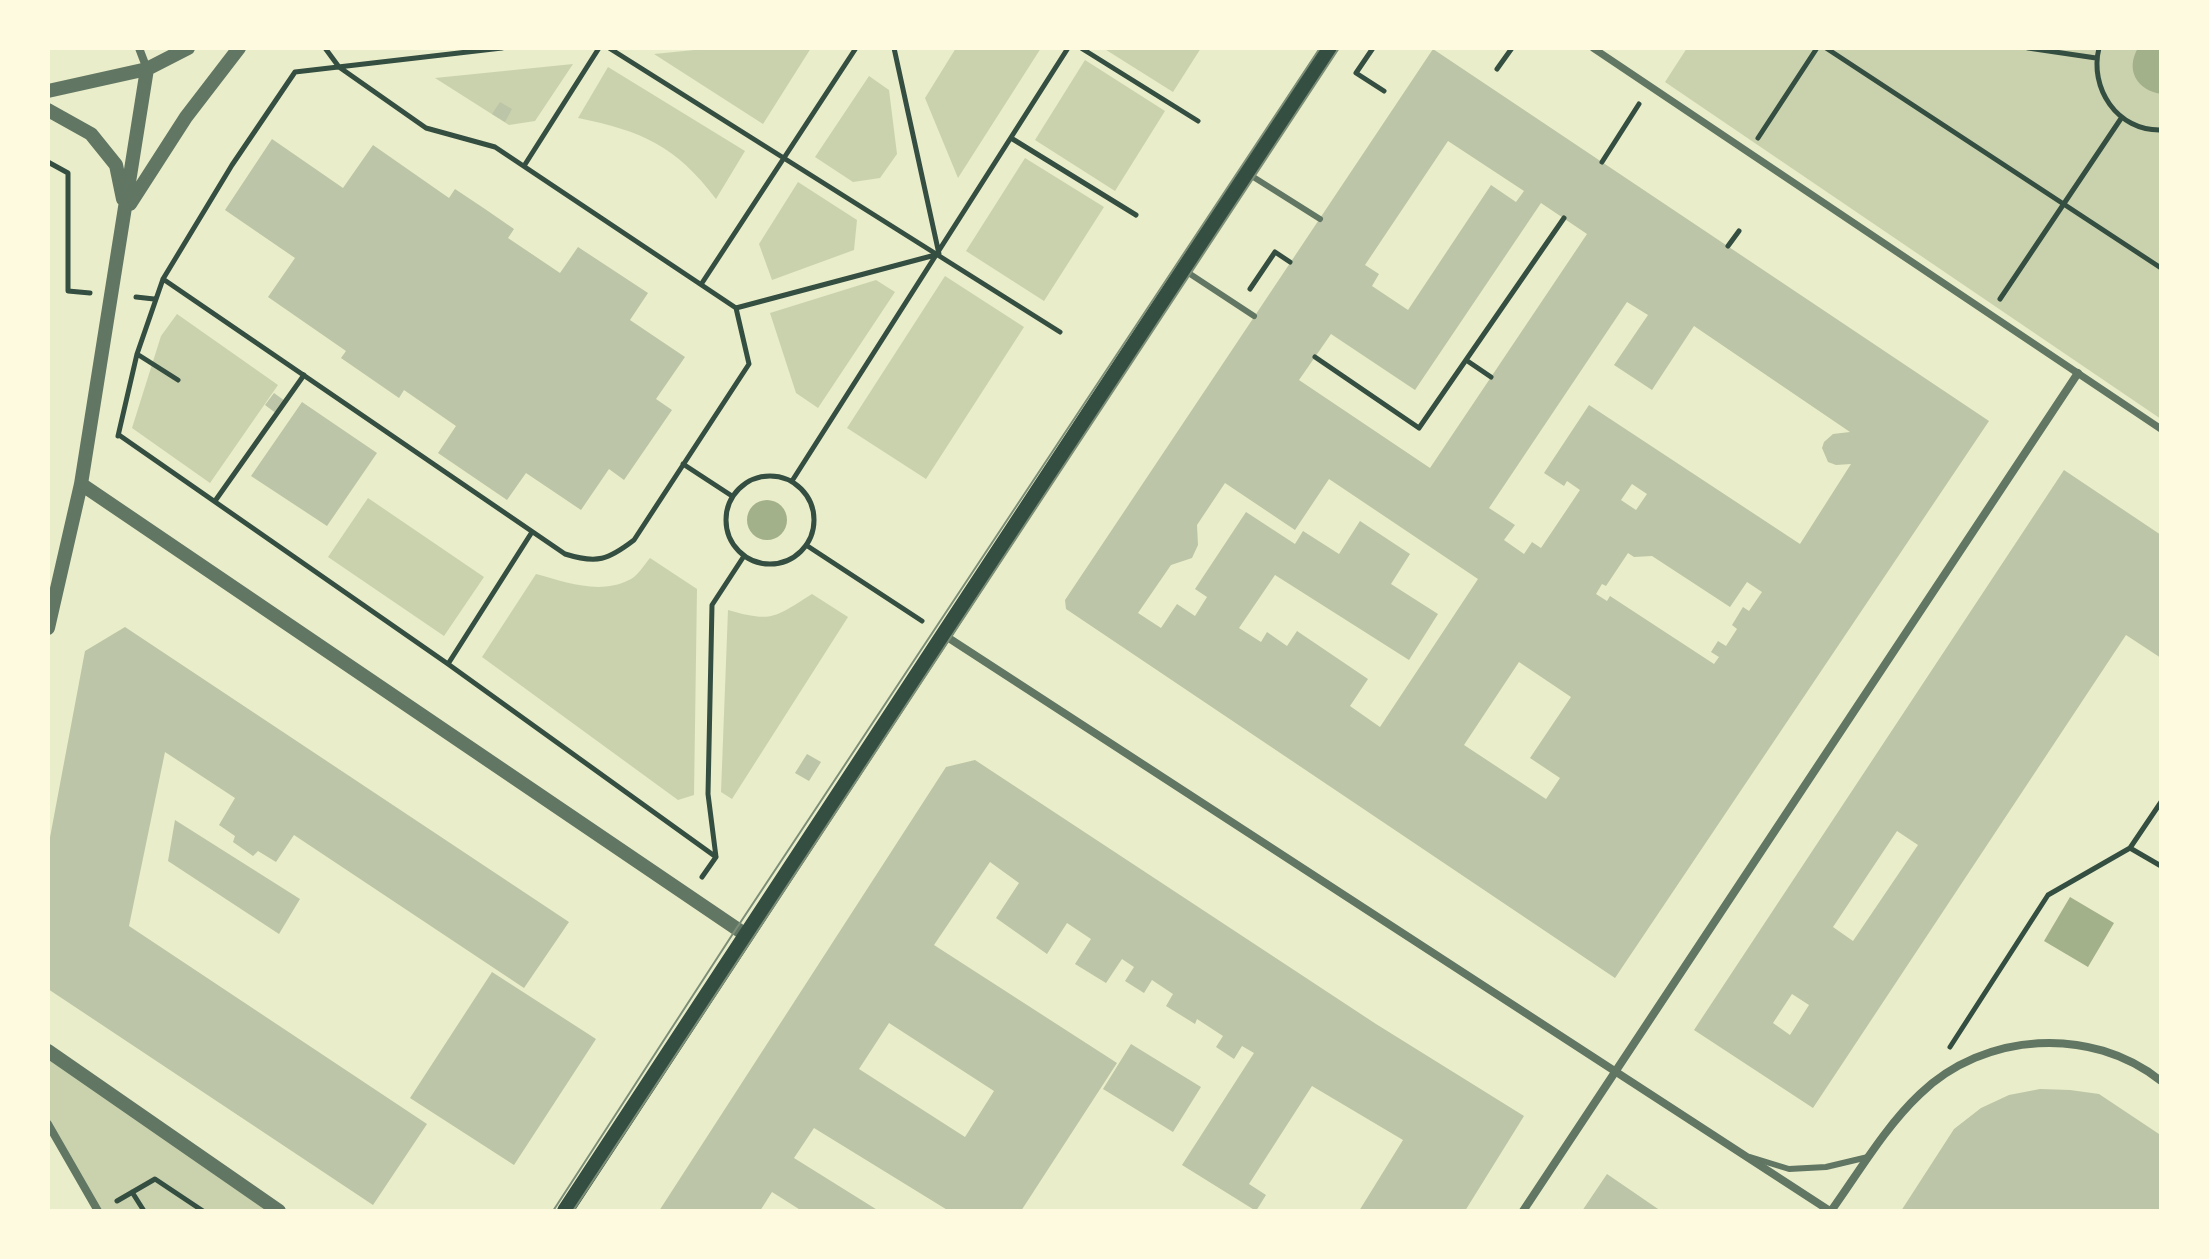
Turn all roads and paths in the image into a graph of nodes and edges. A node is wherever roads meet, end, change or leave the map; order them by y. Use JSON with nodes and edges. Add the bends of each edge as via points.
{"nodes":[{"id":1,"x":139,"y":48,"type":"edge"},
{"id":2,"x":188,"y":48,"type":"edge"},
{"id":3,"x":239,"y":48,"type":"edge"},
{"id":4,"x":325,"y":48,"type":"edge"},
{"id":5,"x":502,"y":48,"type":"edge"},
{"id":6,"x":599,"y":48,"type":"edge"},
{"id":7,"x":609,"y":48,"type":"edge"},
{"id":8,"x":856,"y":48,"type":"edge"},
{"id":9,"x":894,"y":48,"type":"edge"},
{"id":10,"x":1068,"y":48,"type":"edge"},
{"id":11,"x":1081,"y":48,"type":"edge"},
{"id":12,"x":1329,"y":48,"type":"edge"},
{"id":13,"x":1373,"y":48,"type":"edge"},
{"id":14,"x":1512,"y":48,"type":"edge"},
{"id":15,"x":1593,"y":48,"type":"edge"},
{"id":16,"x":1817,"y":48,"type":"edge"},
{"id":17,"x":1826,"y":48,"type":"edge"},
{"id":18,"x":2033,"y":48,"type":"edge"},
{"id":19,"x":2099,"y":48,"type":"edge"},
{"id":20,"x":2096,"y":58,"type":"junction"},
{"id":21,"x":339,"y":67,"type":"junction"},
{"id":22,"x":147,"y":69,"type":"junction"},
{"id":23,"x":1497,"y":69,"type":"dead end"},
{"id":24,"x":1651,"y":87,"type":"junction"},
{"id":25,"x":48,"y":91,"type":"edge"},
{"id":26,"x":1384,"y":91,"type":"dead end"},
{"id":27,"x":48,"y":110,"type":"edge"},
{"id":28,"x":2122,"y":117,"type":"junction"},
{"id":29,"x":1198,"y":121,"type":"dead end"},
{"id":30,"x":2161,"y":130,"type":"edge"},
{"id":31,"x":1011,"y":138,"type":"junction"},
{"id":32,"x":1749,"y":152,"type":"junction"},
{"id":33,"x":783,"y":158,"type":"junction"},
{"id":34,"x":48,"y":162,"type":"edge"},
{"id":35,"x":1602,"y":162,"type":"dead end"},
{"id":36,"x":524,"y":166,"type":"junction"},
{"id":37,"x":1247,"y":173,"type":"junction"},
{"id":38,"x":2064,"y":204,"type":"junction"},
{"id":39,"x":125,"y":211,"type":"junction"},
{"id":40,"x":1136,"y":215,"type":"dead end"},
{"id":41,"x":1564,"y":218,"type":"dead end"},
{"id":42,"x":1320,"y":219,"type":"dead end"},
{"id":43,"x":1739,"y":231,"type":"dead end"},
{"id":44,"x":1728,"y":246,"type":"dead end"},
{"id":45,"x":939,"y":254,"type":"junction"},
{"id":46,"x":1290,"y":262,"type":"dead end"},
{"id":47,"x":2161,"y":268,"type":"edge"},
{"id":48,"x":1184,"y":270,"type":"junction"},
{"id":49,"x":163,"y":279,"type":"junction"},
{"id":50,"x":702,"y":283,"type":"junction"},
{"id":51,"x":68,"y":291,"type":"dead end"},
{"id":52,"x":1238,"y":306,"type":"junction"},
{"id":53,"x":736,"y":308,"type":"junction"},
{"id":54,"x":1990,"y":314,"type":"junction"},
{"id":55,"x":1254,"y":316,"type":"dead end"},
{"id":56,"x":1060,"y":332,"type":"dead end"},
{"id":57,"x":137,"y":354,"type":"junction"},
{"id":58,"x":1315,"y":357,"type":"dead end"},
{"id":59,"x":1466,"y":360,"type":"junction"},
{"id":60,"x":2078,"y":373,"type":"junction"},
{"id":61,"x":304,"y":375,"type":"junction"},
{"id":62,"x":1491,"y":377,"type":"dead end"},
{"id":63,"x":178,"y":380,"type":"dead end"},
{"id":64,"x":2161,"y":429,"type":"edge"},
{"id":65,"x":683,"y":464,"type":"junction"},
{"id":66,"x":792,"y":481,"type":"junction"},
{"id":67,"x":81,"y":484,"type":"junction"},
{"id":68,"x":732,"y":496,"type":"junction"},
{"id":69,"x":215,"y":501,"type":"junction"},
{"id":70,"x":532,"y":532,"type":"junction"},
{"id":71,"x":806,"y":545,"type":"junction"},
{"id":72,"x":744,"y":556,"type":"junction"},
{"id":73,"x":48,"y":628,"type":"edge"},
{"id":74,"x":943,"y":635,"type":"junction"},
{"id":75,"x":448,"y":664,"type":"junction"},
{"id":76,"x":2161,"y":802,"type":"edge"},
{"id":77,"x":2130,"y":848,"type":"junction"},
{"id":78,"x":2161,"y":866,"type":"edge"},
{"id":79,"x":746,"y":935,"type":"junction"},
{"id":80,"x":48,"y":1051,"type":"edge"},
{"id":81,"x":1945,"y":1054,"type":"dead end"},
{"id":82,"x":1615,"y":1071,"type":"junction"},
{"id":83,"x":2161,"y":1081,"type":"edge"},
{"id":84,"x":48,"y":1124,"type":"edge"},
{"id":85,"x":1743,"y":1155,"type":"junction"},
{"id":86,"x":1871,"y":1156,"type":"junction"},
{"id":87,"x":132,"y":1192,"type":"junction"},
{"id":88,"x":110,"y":1205,"type":"dead end"},
{"id":89,"x":98,"y":1211,"type":"edge"},
{"id":90,"x":144,"y":1211,"type":"edge"},
{"id":91,"x":203,"y":1211,"type":"edge"},
{"id":92,"x":279,"y":1211,"type":"edge"},
{"id":93,"x":565,"y":1211,"type":"edge"},
{"id":94,"x":1523,"y":1211,"type":"edge"},
{"id":95,"x":1831,"y":1211,"type":"edge"}],
"edges":[{"from":1,"to":22,"type":"street"},
{"from":2,"to":22,"type":"street"},
{"from":3,"to":39,"type":"street"},
{"from":4,"to":21,"type":"path"},
{"from":5,"to":21,"type":"path"},
{"from":6,"to":36,"type":"path"},
{"from":7,"to":33,"type":"path"},
{"from":8,"to":33,"type":"path"},
{"from":9,"to":45,"type":"path"},
{"from":10,"to":31,"type":"path"},
{"from":11,"to":29,"type":"path"},
{"from":12,"to":37,"type":"main road"},
{"from":13,"to":26,"type":"path","via":[[1356,73]]},
{"from":14,"to":23,"type":"path"},
{"from":15,"to":24,"type":"street"},
{"from":16,"to":32,"type":"path"},
{"from":17,"to":38,"type":"path"},
{"from":18,"to":20,"type":"path"},
{"from":19,"to":20,"type":"path"},
{"from":20,"to":28,"type":"path","via":[[2101,91]]},
{"from":21,"to":36,"type":"path","via":[[426,128],[495,147]]},
{"from":21,"to":49,"type":"path","via":[[295,72]]},
{"from":22,"to":25,"type":"street"},
{"from":22,"to":39,"type":"street"},
{"from":24,"to":32,"type":"street"},
{"from":24,"to":35,"type":"path"},
{"from":27,"to":39,"type":"street","via":[[91,134],[116,165]]},
{"from":28,"to":30,"type":"path"},
{"from":28,"to":38,"type":"path"},
{"from":31,"to":40,"type":"path"},
{"from":31,"to":45,"type":"path"},
{"from":32,"to":54,"type":"street"},
{"from":33,"to":45,"type":"path"},
{"from":33,"to":50,"type":"path"},
{"from":34,"to":51,"type":"path","via":[[68,173]]},
{"from":36,"to":50,"type":"path"},
{"from":37,"to":42,"type":"lane"},
{"from":37,"to":48,"type":"main road"},
{"from":38,"to":47,"type":"path"},
{"from":38,"to":54,"type":"path"},
{"from":39,"to":67,"type":"street"},
{"from":41,"to":59,"type":"path"},
{"from":43,"to":44,"type":"path"},
{"from":45,"to":53,"type":"path"},
{"from":45,"to":56,"type":"path"},
{"from":45,"to":66,"type":"path"},
{"from":46,"to":52,"type":"path","via":[[1275,252]]},
{"from":48,"to":52,"type":"lane"},
{"from":48,"to":74,"type":"main road"},
{"from":49,"to":57,"type":"path"},
{"from":49,"to":61,"type":"path"},
{"from":50,"to":53,"type":"path"},
{"from":52,"to":55,"type":"lane"},
{"from":53,"to":65,"type":"path","via":[[749,364]]},
{"from":54,"to":60,"type":"street"},
{"from":57,"to":63,"type":"path"},
{"from":57,"to":69,"type":"path","via":[[119,435]]},
{"from":58,"to":59,"type":"path","via":[[1419,428]]},
{"from":59,"to":62,"type":"path"},
{"from":60,"to":64,"type":"street"},
{"from":60,"to":82,"type":"street"},
{"from":61,"to":69,"type":"path"},
{"from":61,"to":70,"type":"path"},
{"from":65,"to":68,"type":"path"},
{"from":65,"to":70,"type":"path","via":[[634,540],[613,556],[589,561],[565,554]]},
{"from":66,"to":68,"type":"path","via":[[779,476],[752,479]]},
{"from":66,"to":71,"type":"path","via":[[811,503],[814,518]]},
{"from":67,"to":73,"type":"street"},
{"from":67,"to":79,"type":"street"},
{"from":68,"to":72,"type":"path","via":[[725,522]]},
{"from":69,"to":75,"type":"path"},
{"from":70,"to":75,"type":"path"},
{"from":71,"to":72,"type":"path","via":[[778,563]]},
{"from":71,"to":74,"type":"path"},
{"from":72,"to":75,"type":"path","via":[[712,605],[708,794],[716,857]]},
{"from":74,"to":79,"type":"main road"},
{"from":74,"to":82,"type":"street"},
{"from":76,"to":77,"type":"path"},
{"from":77,"to":78,"type":"path"},
{"from":77,"to":81,"type":"path","via":[[2048,895]]},
{"from":79,"to":93,"type":"main road"},
{"from":80,"to":92,"type":"street"},
{"from":82,"to":85,"type":"street"},
{"from":82,"to":94,"type":"street"},
{"from":83,"to":86,"type":"street","via":[[2115,1054],[2083,1045],[2010,1046],[1980,1055],[1939,1078]]},
{"from":84,"to":89,"type":"street"},
{"from":85,"to":86,"type":"lane","via":[[1789,1169]]},
{"from":85,"to":95,"type":"street"},
{"from":86,"to":95,"type":"street"},
{"from":87,"to":88,"type":"path"},
{"from":87,"to":90,"type":"path"},
{"from":87,"to":91,"type":"path","via":[[155,1179]]}]}
